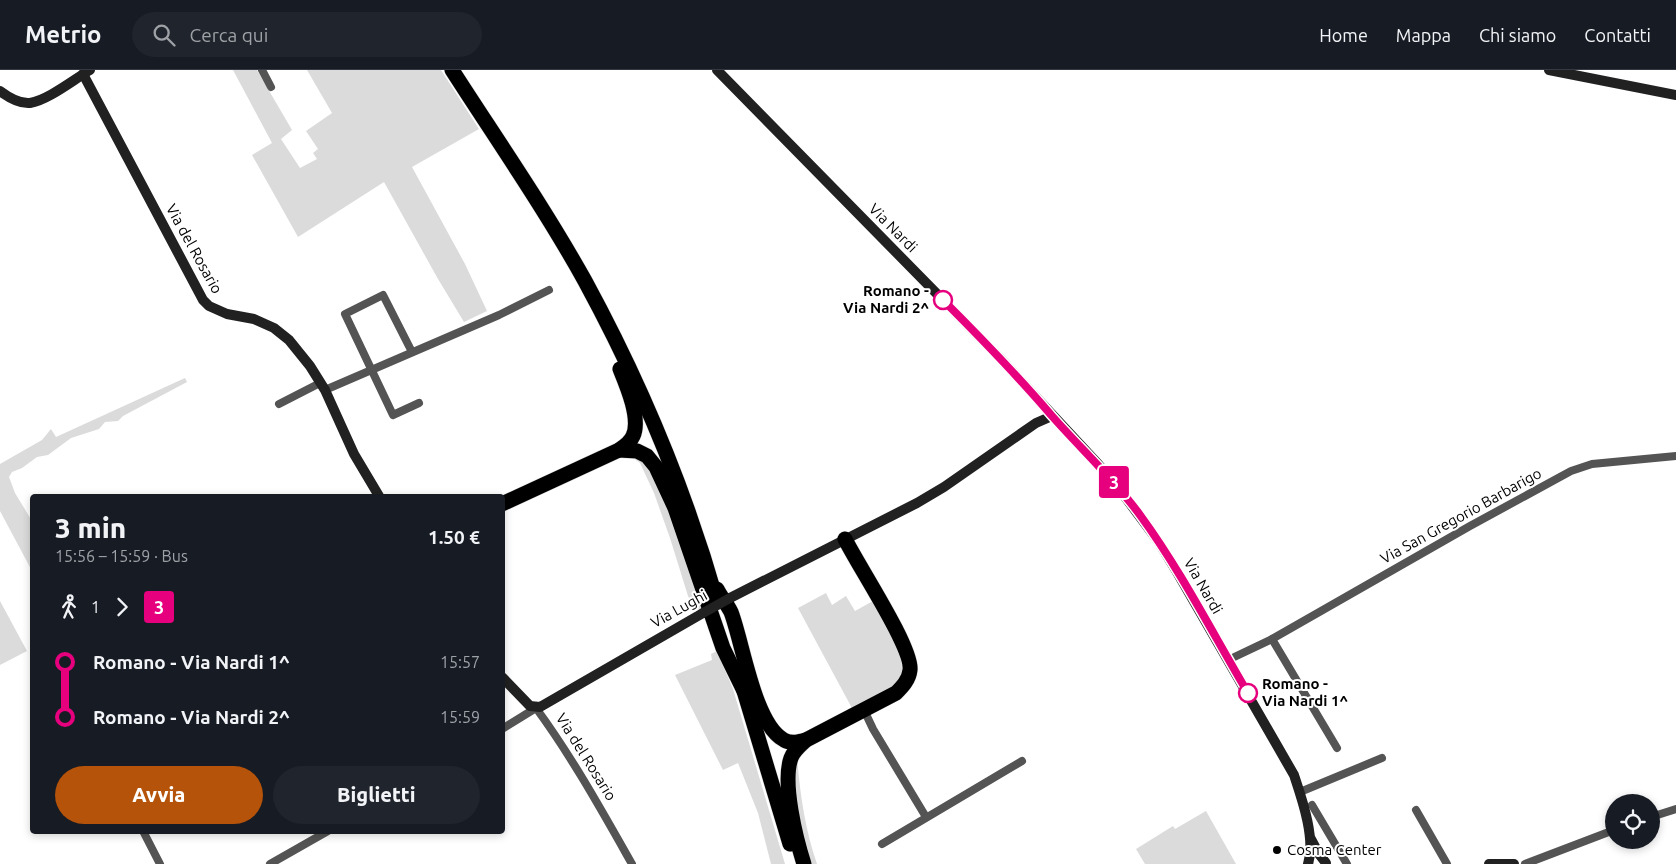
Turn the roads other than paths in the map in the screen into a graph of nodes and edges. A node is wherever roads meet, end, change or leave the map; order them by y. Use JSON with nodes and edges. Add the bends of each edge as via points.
{"nodes":[{"id":1,"x":262,"y":70,"type":"edge"},
{"id":2,"x":452,"y":70,"type":"edge"},
{"id":3,"x":717,"y":70,"type":"edge"},
{"id":4,"x":1549,"y":70,"type":"edge"},
{"id":5,"x":86,"y":72,"type":"edge"},
{"id":6,"x":271,"y":87,"type":"dead end"},
{"id":7,"x":0,"y":91,"type":"edge"},
{"id":8,"x":1676,"y":95,"type":"edge"},
{"id":9,"x":549,"y":290,"type":"dead end"},
{"id":10,"x":605,"y":320,"type":"junction"},
{"id":11,"x":412,"y":352,"type":"junction"},
{"id":12,"x":372,"y":369,"type":"junction"},
{"id":13,"x":323,"y":386,"type":"junction"},
{"id":14,"x":419,"y":403,"type":"dead end"},
{"id":15,"x":279,"y":404,"type":"dead end"},
{"id":16,"x":1049,"y":412,"type":"junction"},
{"id":17,"x":619,"y":450,"type":"junction"},
{"id":18,"x":1676,"y":456,"type":"edge"},
{"id":19,"x":378,"y":494,"type":"edge"},
{"id":20,"x":505,"y":503,"type":"edge"},
{"id":21,"x":845,"y":539,"type":"junction"},
{"id":22,"x":710,"y":577,"type":"junction"},
{"id":23,"x":722,"y":604,"type":"junction"},
{"id":24,"x":1272,"y":640,"type":"junction"},
{"id":25,"x":1228,"y":660,"type":"junction"},
{"id":26,"x":505,"y":680,"type":"edge"},
{"id":27,"x":744,"y":691,"type":"junction"},
{"id":28,"x":536,"y":708,"type":"junction"},
{"id":29,"x":864,"y":710,"type":"junction"},
{"id":30,"x":505,"y":727,"type":"edge"},
{"id":31,"x":806,"y":740,"type":"junction"},
{"id":32,"x":1337,"y":748,"type":"dead end"},
{"id":33,"x":1382,"y":758,"type":"dead end"},
{"id":34,"x":1022,"y":761,"type":"dead end"},
{"id":35,"x":1300,"y":792,"type":"junction"},
{"id":36,"x":1312,"y":805,"type":"dead end"},
{"id":37,"x":1676,"y":809,"type":"edge"},
{"id":38,"x":1416,"y":810,"type":"dead end"},
{"id":39,"x":1660,"y":814,"type":"edge"},
{"id":40,"x":926,"y":817,"type":"junction"},
{"id":41,"x":1323,"y":823,"type":"junction"},
{"id":42,"x":1309,"y":831,"type":"junction"},
{"id":43,"x":1605,"y":833,"type":"edge"},
{"id":44,"x":145,"y":834,"type":"edge"},
{"id":45,"x":323,"y":834,"type":"edge"},
{"id":46,"x":882,"y":844,"type":"dead end"},
{"id":47,"x":160,"y":864,"type":"edge"},
{"id":48,"x":270,"y":864,"type":"edge"},
{"id":49,"x":632,"y":864,"type":"edge"},
{"id":50,"x":796,"y":864,"type":"edge"},
{"id":51,"x":804,"y":864,"type":"edge"},
{"id":52,"x":1308,"y":864,"type":"edge"},
{"id":53,"x":1314,"y":864,"type":"edge"},
{"id":54,"x":1328,"y":864,"type":"edge"},
{"id":55,"x":1347,"y":864,"type":"edge"},
{"id":56,"x":1447,"y":864,"type":"edge"},
{"id":57,"x":1489,"y":864,"type":"edge"},
{"id":58,"x":1514,"y":864,"type":"edge"},
{"id":59,"x":1525,"y":864,"type":"edge"}],
"edges":[{"from":1,"to":6,"type":"street"},
{"from":2,"to":10,"type":"highway","via":[[562,242]]},
{"from":3,"to":16,"type":"street","name":"Via Nardi"},
{"from":4,"to":8,"type":"street"},
{"from":5,"to":7,"type":"street","via":[[46,97],[30,102],[18,101]]},
{"from":5,"to":13,"type":"street","name":"Via del Rosario","via":[[203,300],[227,314],[254,319],[274,328],[289,340]]},
{"from":9,"to":11,"type":"street"},
{"from":10,"to":17,"type":"highway","via":[[634,412],[634,435],[630,443]]},
{"from":10,"to":22,"type":"highway","via":[[664,445]]},
{"from":11,"to":12,"type":"street"},
{"from":11,"to":12,"type":"street","via":[[383,295],[345,314]]},
{"from":12,"to":13,"type":"street"},
{"from":12,"to":14,"type":"street","via":[[393,415]]},
{"from":13,"to":15,"type":"street"},
{"from":13,"to":19,"type":"street","name":"Via del Rosario","via":[[354,454]]},
{"from":16,"to":21,"type":"street","name":"Via Lughi","via":[[944,487]]},
{"from":16,"to":25,"type":"street","name":"Via Nardi","via":[[1138,513]]},
{"from":17,"to":20,"type":"highway"},
{"from":17,"to":27,"type":"highway","via":[[637,451],[647,456],[656,467],[675,508],[723,648]]},
{"from":18,"to":24,"type":"street","name":"Via San Gregorio Barbarigo","via":[[1592,464],[1571,471]]},
{"from":21,"to":23,"type":"street","name":"Via Lughi"},
{"from":21,"to":29,"type":"highway","via":[[897,631],[908,655],[910,670],[905,684],[896,693]]},
{"from":22,"to":23,"type":"highway"},
{"from":22,"to":31,"type":"highway","via":[[730,612],[768,723],[785,741]]},
{"from":23,"to":27,"type":"highway"},
{"from":23,"to":28,"type":"street","name":"Via Lughi","bridge":true},
{"from":24,"to":25,"type":"street","name":"Via San Gregorio Barbarigo"},
{"from":24,"to":32,"type":"street"},
{"from":25,"to":35,"type":"street","name":"Via Nardi","via":[[1290,768]]},
{"from":26,"to":28,"type":"street","name":"Via del Rosario","via":[[530,706]]},
{"from":27,"to":50,"type":"highway"},
{"from":28,"to":30,"type":"street","name":"Via Lughi"},
{"from":28,"to":49,"type":"street","name":"Via del Rosario","via":[[595,798]]},
{"from":29,"to":31,"type":"highway"},
{"from":29,"to":40,"type":"street"},
{"from":31,"to":51,"type":"highway","via":[[791,759],[789,771],[790,798]]},
{"from":33,"to":35,"type":"street"},
{"from":34,"to":40,"type":"street"},
{"from":35,"to":42,"type":"street","name":"Via Nardi"},
{"from":36,"to":41,"type":"street"},
{"from":37,"to":39,"type":"street"},
{"from":38,"to":56,"type":"street"},
{"from":40,"to":46,"type":"street"},
{"from":41,"to":42,"type":"street"},
{"from":41,"to":55,"type":"street"},
{"from":42,"to":52,"type":"street","name":"Via Nardi"},
{"from":42,"to":54,"type":"street","name":"Via Nardi","via":[[1319,854]]},
{"from":43,"to":59,"type":"street"},
{"from":44,"to":47,"type":"street"},
{"from":45,"to":48,"type":"street"},
{"from":53,"to":54,"type":"street"},
{"from":57,"to":58,"type":"street"}]}
